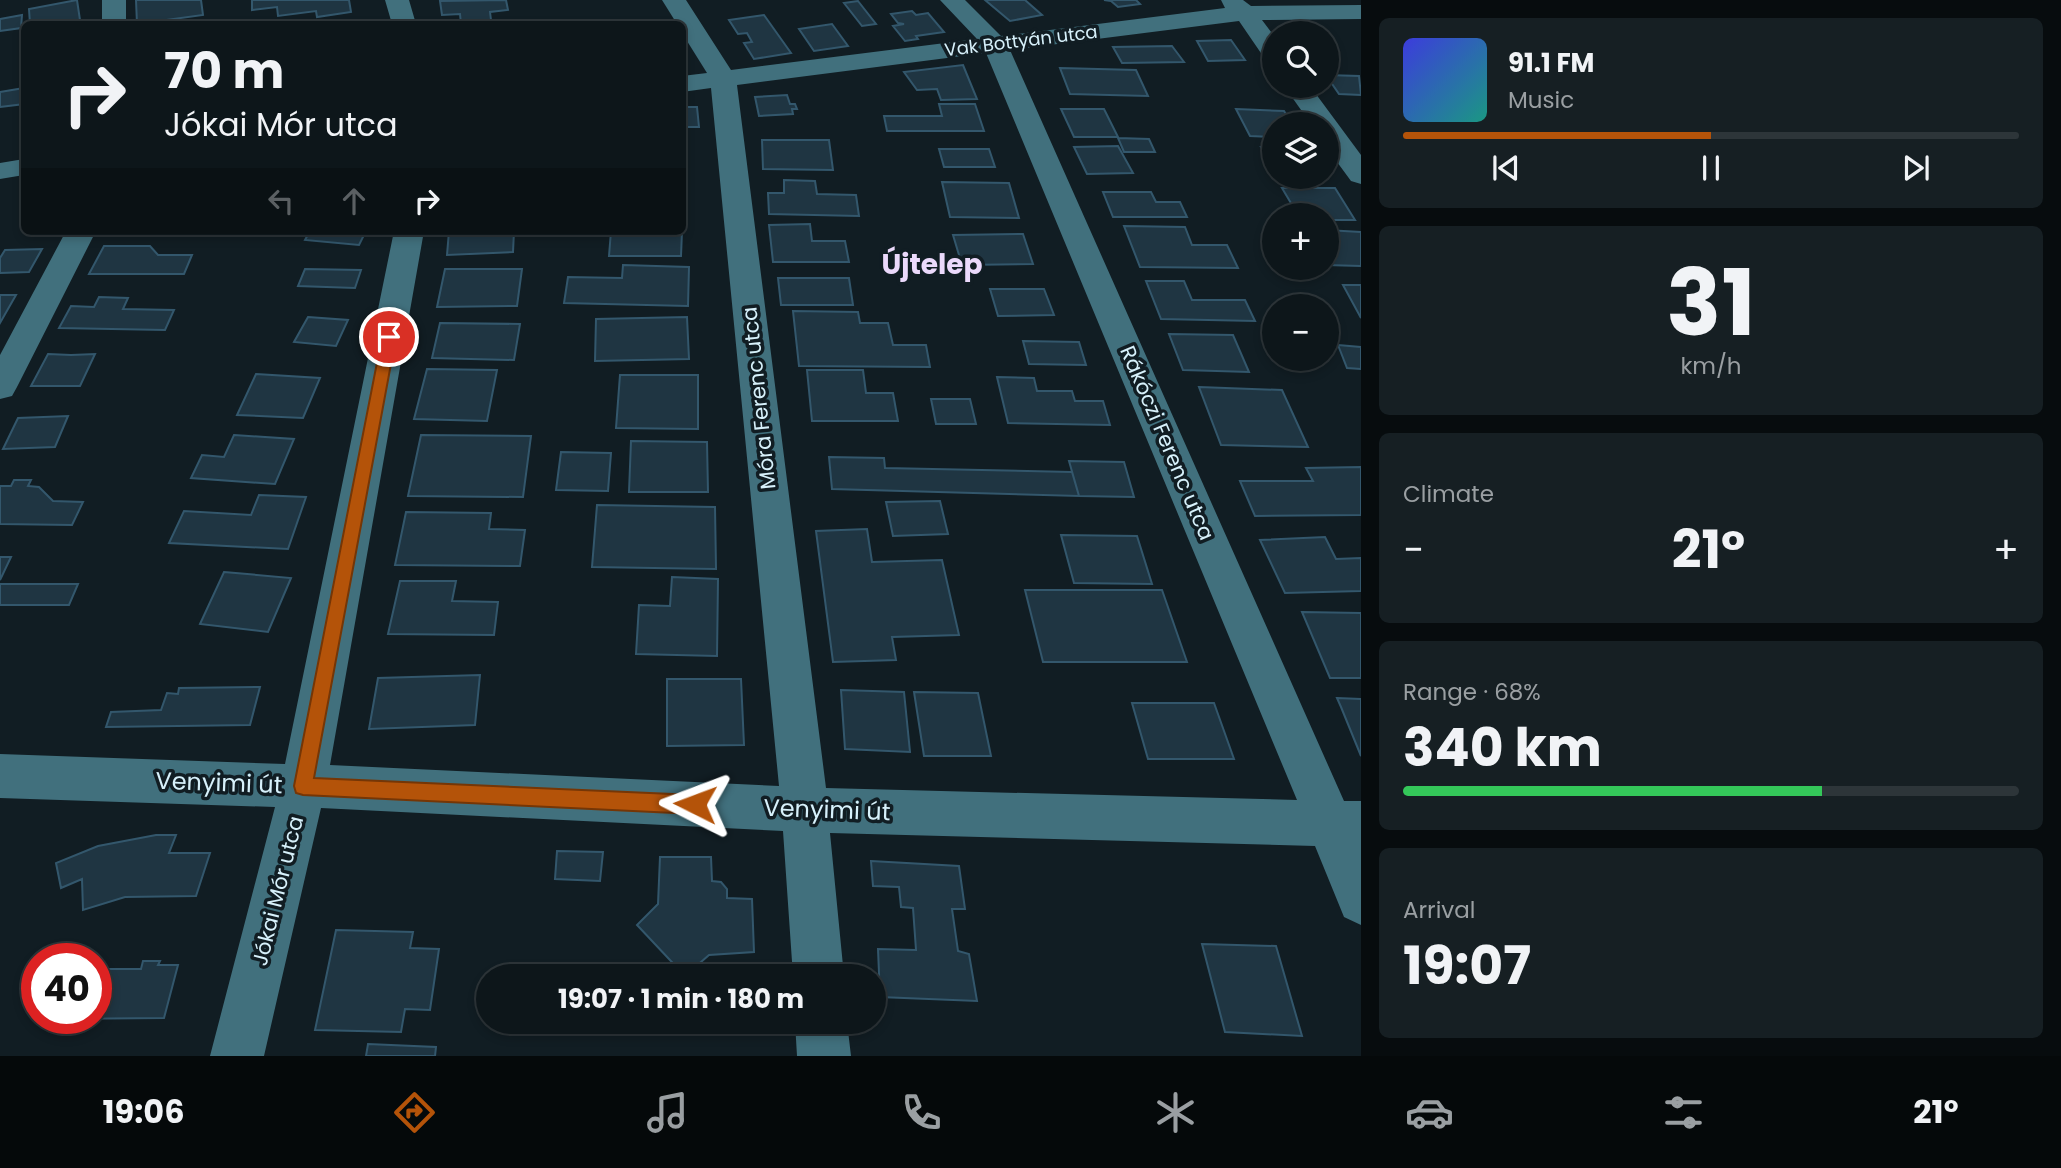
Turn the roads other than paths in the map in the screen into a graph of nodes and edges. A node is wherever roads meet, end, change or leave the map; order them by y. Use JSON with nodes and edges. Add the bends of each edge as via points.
{"nodes":[{"id":1,"x":114,"y":0,"type":"edge"},
{"id":2,"x":397,"y":0,"type":"edge"},
{"id":3,"x":674,"y":0,"type":"edge"},
{"id":4,"x":952,"y":0,"type":"edge"},
{"id":5,"x":1236,"y":7,"type":"edge"},
{"id":6,"x":1361,"y":12,"type":"edge"},
{"id":7,"x":114,"y":21,"type":"edge"},
{"id":8,"x":403,"y":21,"type":"edge"},
{"id":9,"x":1262,"y":39,"type":"edge"},
{"id":10,"x":995,"y":44,"type":"junction"},
{"id":11,"x":723,"y":78,"type":"junction"},
{"id":12,"x":686,"y":83,"type":"edge"},
{"id":13,"x":1339,"y":145,"type":"edge"},
{"id":14,"x":21,"y":167,"type":"edge"},
{"id":15,"x":0,"y":170,"type":"edge"},
{"id":16,"x":1361,"y":175,"type":"edge"},
{"id":17,"x":79,"y":235,"type":"edge"},
{"id":18,"x":408,"y":235,"type":"edge"},
{"id":19,"x":0,"y":387,"type":"edge"},
{"id":20,"x":0,"y":776,"type":"edge"},
{"id":21,"x":303,"y":786,"type":"junction"},
{"id":22,"x":805,"y":810,"type":"junction"},
{"id":23,"x":1346,"y":823,"type":"edge"},
{"id":24,"x":1361,"y":900,"type":"edge"},
{"id":25,"x":817,"y":964,"type":"edge"},
{"id":26,"x":822,"y":1034,"type":"edge"},
{"id":27,"x":237,"y":1056,"type":"edge"},
{"id":28,"x":824,"y":1056,"type":"edge"}],
"edges":[{"from":1,"to":7,"type":"street"},
{"from":2,"to":8,"type":"street"},
{"from":3,"to":11,"type":"street","name":"Móra Ferenc utca"},
{"from":4,"to":10,"type":"street","name":"Rákóczi Ferenc utca"},
{"from":5,"to":6,"type":"street","name":"Vak Bottyán utca"},
{"from":5,"to":9,"type":"street"},
{"from":5,"to":10,"type":"street","name":"Vak Bottyán utca"},
{"from":10,"to":11,"type":"street","name":"Vak Bottyán utca"},
{"from":10,"to":23,"type":"street","name":"Rákóczi Ferenc utca"},
{"from":11,"to":12,"type":"street","name":"Vak Bottyán utca"},
{"from":11,"to":22,"type":"street","name":"Móra Ferenc utca"},
{"from":13,"to":16,"type":"street"},
{"from":14,"to":15,"type":"street"},
{"from":17,"to":19,"type":"street"},
{"from":18,"to":21,"type":"street","name":"Jókai Mór utca"},
{"from":20,"to":21,"type":"street","name":"Venyimi út"},
{"from":21,"to":22,"type":"street","name":"Venyimi út"},
{"from":21,"to":27,"type":"street","name":"Jókai Mór utca"},
{"from":22,"to":23,"type":"street","name":"Venyimi út"},
{"from":22,"to":25,"type":"street","name":"Móra Ferenc utca"},
{"from":23,"to":24,"type":"street","name":"Rákóczi Ferenc utca"},
{"from":26,"to":28,"type":"street"}]}
